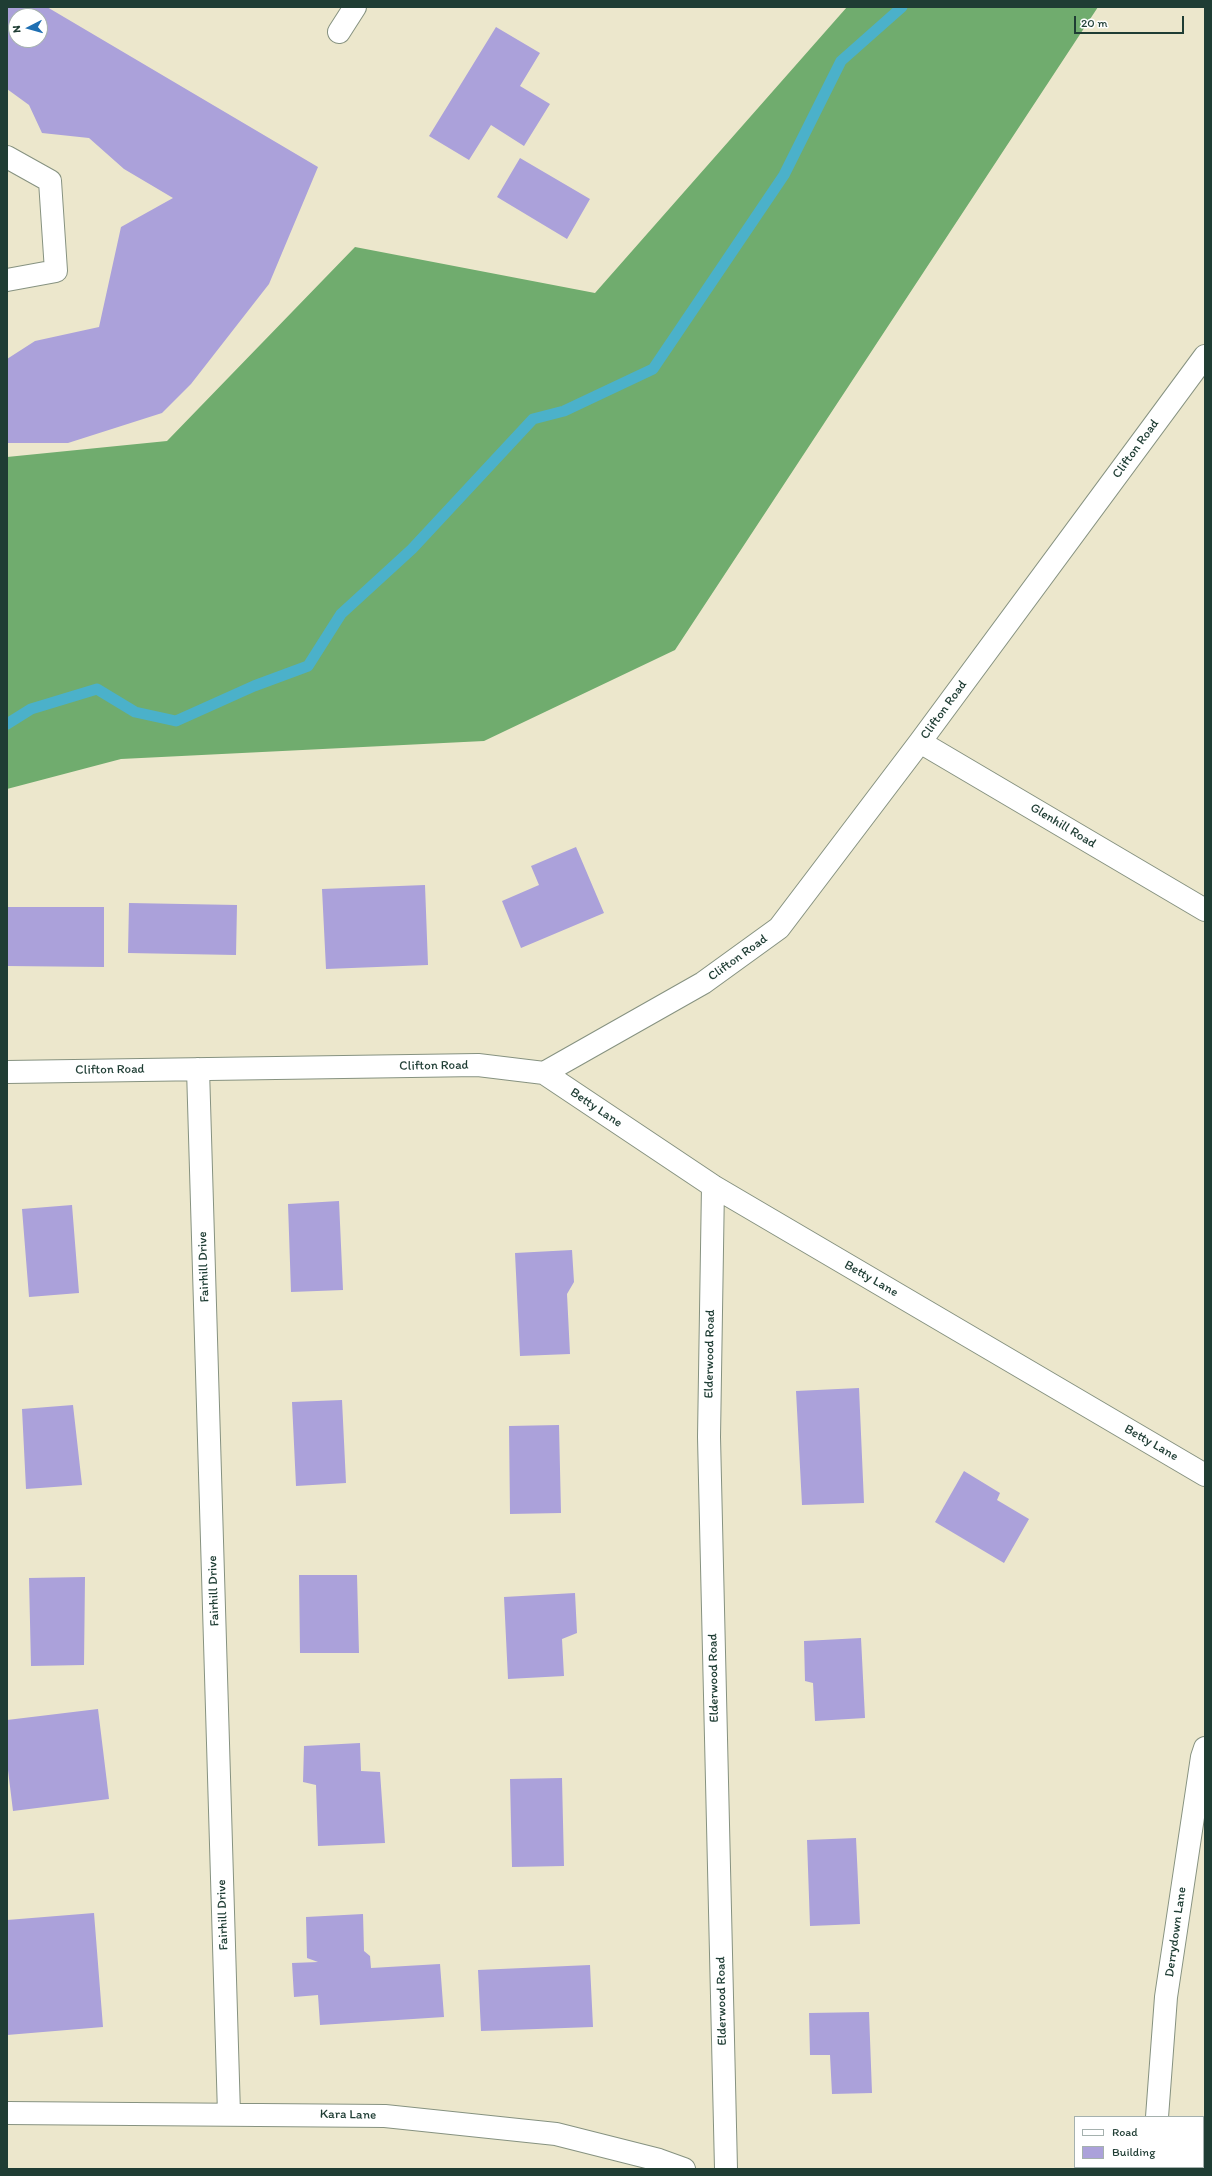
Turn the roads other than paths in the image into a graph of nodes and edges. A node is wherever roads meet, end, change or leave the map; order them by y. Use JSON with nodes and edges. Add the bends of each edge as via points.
{"nodes":[{"id":1,"x":355,"y":7,"type":"edge"},
{"id":2,"x":339,"y":32,"type":"dead end"},
{"id":3,"x":7,"y":157,"type":"edge"},
{"id":4,"x":7,"y":280,"type":"edge"},
{"id":5,"x":1205,"y":356,"type":"edge"},
{"id":6,"x":920,"y":742,"type":"junction"},
{"id":7,"x":1205,"y":910,"type":"edge"},
{"id":8,"x":198,"y":1069,"type":"junction"},
{"id":9,"x":7,"y":1072,"type":"edge"},
{"id":10,"x":544,"y":1073,"type":"junction"},
{"id":11,"x":713,"y":1186,"type":"junction"},
{"id":12,"x":1205,"y":1475,"type":"edge"},
{"id":13,"x":1205,"y":1748,"type":"edge"},
{"id":14,"x":7,"y":2113,"type":"edge"},
{"id":15,"x":229,"y":2114,"type":"junction"},
{"id":16,"x":1157,"y":2116,"type":"edge"},
{"id":17,"x":684,"y":2169,"type":"edge"},
{"id":18,"x":726,"y":2169,"type":"edge"}],
"edges":[{"from":1,"to":2,"type":"street"},
{"from":3,"to":4,"type":"street","via":[[50,181],[56,271]]},
{"from":5,"to":6,"type":"street","name":"Clifton Road"},
{"from":6,"to":7,"type":"street","name":"Glenhill Road"},
{"from":6,"to":10,"type":"street","name":"Clifton Road","via":[[779,928],[703,983]]},
{"from":8,"to":9,"type":"street","name":"Clifton Road"},
{"from":8,"to":10,"type":"street","name":"Clifton Road","via":[[478,1065]]},
{"from":8,"to":15,"type":"street","name":"Fairhill Drive"},
{"from":10,"to":11,"type":"street","name":"Betty Lane"},
{"from":11,"to":12,"type":"street","name":"Betty Lane"},
{"from":11,"to":18,"type":"street","name":"Elderwood Road","via":[[709,1437]]},
{"from":13,"to":16,"type":"street","name":"Derrydown Lane","via":[[1166,1997]]},
{"from":14,"to":15,"type":"street","name":"Kara Lane"},
{"from":15,"to":17,"type":"street","name":"Kara Lane","via":[[385,2116],[556,2134]]}]}
